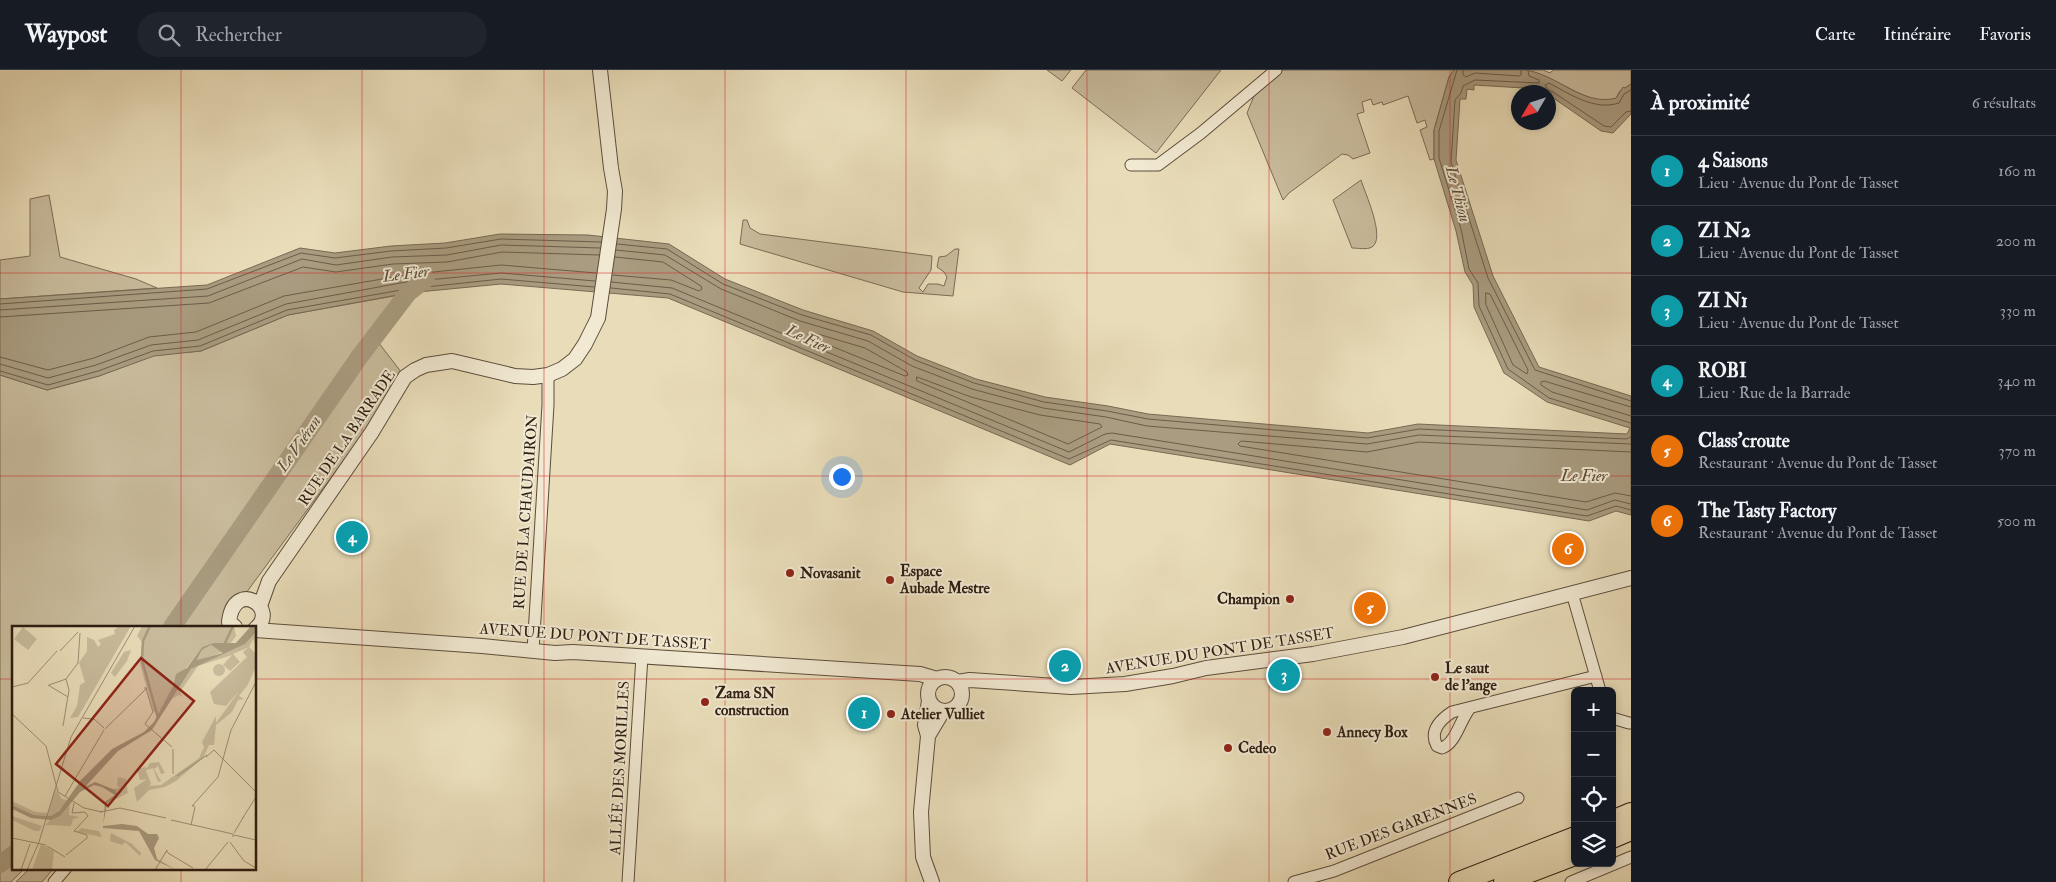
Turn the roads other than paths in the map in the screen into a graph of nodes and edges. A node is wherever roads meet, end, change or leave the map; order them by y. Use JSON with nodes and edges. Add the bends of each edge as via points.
{"nodes":[{"id":1,"x":600,"y":70,"type":"edge"},
{"id":2,"x":1276,"y":70,"type":"edge"},
{"id":3,"x":1131,"y":165,"type":"dead end"},
{"id":4,"x":548,"y":375,"type":"junction"},
{"id":5,"x":1631,"y":578,"type":"edge"},
{"id":6,"x":269,"y":581,"type":"junction"},
{"id":7,"x":1572,"y":593,"type":"junction"},
{"id":8,"x":246,"y":599,"type":"junction"},
{"id":9,"x":261,"y":611,"type":"junction"},
{"id":10,"x":230,"y":625,"type":"edge"},
{"id":11,"x":256,"y":629,"type":"edge"},
{"id":12,"x":256,"y":630,"type":"edge"},
{"id":13,"x":282,"y":632,"type":"junction"},
{"id":14,"x":532,"y":651,"type":"junction"},
{"id":15,"x":642,"y":656,"type":"junction"},
{"id":16,"x":906,"y":674,"type":"junction"},
{"id":17,"x":1596,"y":676,"type":"junction"},
{"id":18,"x":937,"y":679,"type":"junction"},
{"id":19,"x":985,"y":681,"type":"junction"},
{"id":20,"x":957,"y":682,"type":"junction"},
{"id":21,"x":1599,"y":687,"type":"edge"},
{"id":22,"x":928,"y":697,"type":"junction"},
{"id":23,"x":962,"y":697,"type":"junction"},
{"id":24,"x":1470,"y":708,"type":"dead end"},
{"id":25,"x":943,"y":711,"type":"junction"},
{"id":26,"x":1616,"y":719,"type":"edge"},
{"id":27,"x":1629,"y":723,"type":"dead end"},
{"id":28,"x":928,"y":736,"type":"junction"},
{"id":29,"x":1518,"y":798,"type":"dead end"},
{"id":30,"x":1631,"y":813,"type":"edge"},
{"id":31,"x":1616,"y":820,"type":"edge"},
{"id":32,"x":1631,"y":830,"type":"edge"},
{"id":33,"x":1616,"y":836,"type":"edge"},
{"id":34,"x":1571,"y":839,"type":"edge"},
{"id":35,"x":1571,"y":856,"type":"edge"},
{"id":36,"x":1631,"y":857,"type":"edge"},
{"id":37,"x":64,"y":870,"type":"edge"},
{"id":38,"x":54,"y":882,"type":"edge"},
{"id":39,"x":628,"y":882,"type":"edge"},
{"id":40,"x":932,"y":882,"type":"edge"},
{"id":41,"x":1294,"y":882,"type":"edge"},
{"id":42,"x":1458,"y":882,"type":"edge"},
{"id":43,"x":1504,"y":882,"type":"edge"},
{"id":44,"x":1572,"y":882,"type":"edge"}],
"edges":[{"from":1,"to":4,"type":"street","name":"RUE DE LA BARRADE","via":[[611,168],[610,208],[597,299],[585,344],[574,359]]},
{"from":2,"to":3,"type":"street","via":[[1201,134],[1158,165]]},
{"from":4,"to":6,"type":"street","name":"RUE DE LA BARRADE","via":[[515,376],[452,361],[415,370],[406,377]]},
{"from":4,"to":14,"type":"street","name":"RUE DE LA CHAUDAIRON"},
{"from":5,"to":7,"type":"street","name":"AVENUE DU PONT DE TASSET"},
{"from":6,"to":8,"type":"street","name":"RUE DE LA BARRADE"},
{"from":6,"to":9,"type":"street","name":"RUE DE LA BARRADE"},
{"from":7,"to":17,"type":"street"},
{"from":7,"to":19,"type":"street","name":"AVENUE DU PONT DE TASSET","via":[[1403,637],[1125,684],[1071,687]]},
{"from":8,"to":9,"type":"street","via":[[256,602]]},
{"from":8,"to":10,"type":"street","name":"RUE DE LA BARRADE","via":[[235,603]]},
{"from":9,"to":11,"type":"street","name":"RUE DE LA BARRADE","via":[[262,621]]},
{"from":9,"to":13,"type":"street"},
{"from":12,"to":13,"type":"street","name":"AVENUE DU PONT DE TASSET"},
{"from":13,"to":14,"type":"street","name":"AVENUE DU PONT DE TASSET"},
{"from":14,"to":15,"type":"street","name":"AVENUE DU PONT DE TASSET"},
{"from":15,"to":16,"type":"street","name":"AVENUE DU PONT DE TASSET"},
{"from":15,"to":39,"type":"street","name":"ALLÉE DES MORILLES"},
{"from":16,"to":18,"type":"street","name":"AVENUE DU PONT DE TASSET"},
{"from":16,"to":22,"type":"street"},
{"from":17,"to":21,"type":"street"},
{"from":17,"to":24,"type":"street"},
{"from":18,"to":20,"type":"street","via":[[946,677]]},
{"from":18,"to":22,"type":"street","via":[[930,684]]},
{"from":19,"to":20,"type":"street","name":"AVENUE DU PONT DE TASSET"},
{"from":19,"to":23,"type":"street"},
{"from":20,"to":23,"type":"street"},
{"from":22,"to":25,"type":"street","via":[[935,708]]},
{"from":22,"to":28,"type":"street","via":[[925,725]]},
{"from":23,"to":25,"type":"street","via":[[956,707]]},
{"from":25,"to":28,"type":"street"},
{"from":26,"to":27,"type":"street"},
{"from":28,"to":40,"type":"street","via":[[921,840]]},
{"from":29,"to":41,"type":"street","name":"RUE DES GARENNES","via":[[1334,871]]},
{"from":30,"to":31,"type":"highway"},
{"from":32,"to":33,"type":"highway"},
{"from":34,"to":42,"type":"highway"},
{"from":35,"to":43,"type":"highway"},
{"from":36,"to":44,"type":"street"},
{"from":37,"to":38,"type":"street"}]}
